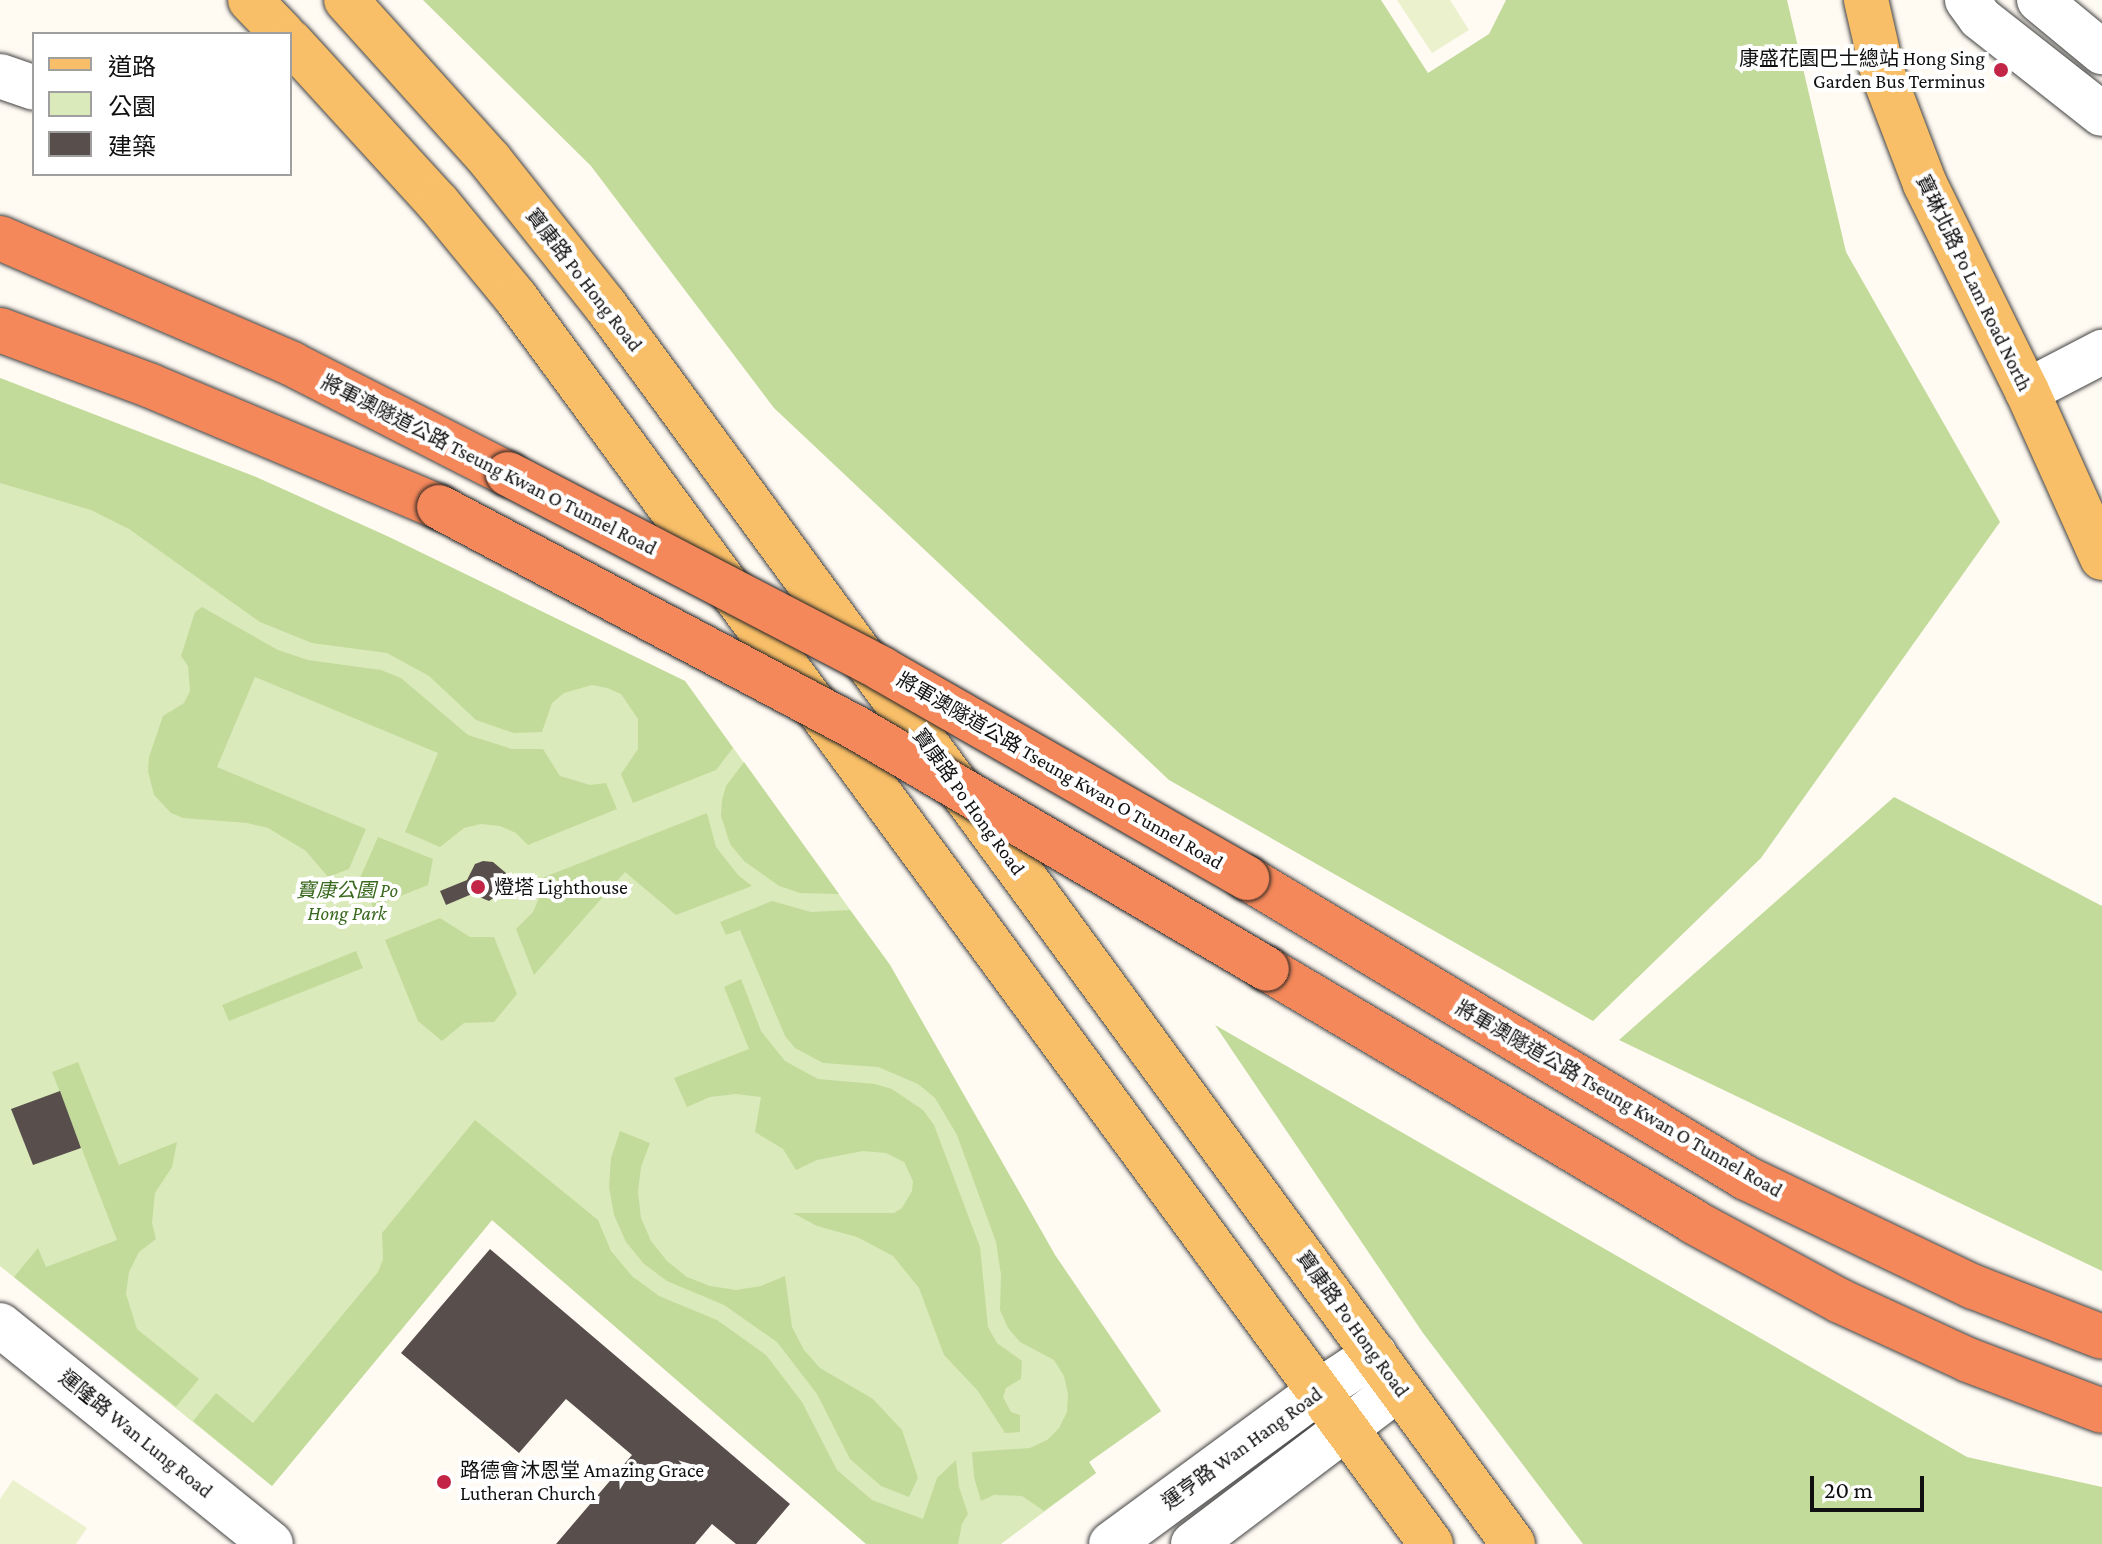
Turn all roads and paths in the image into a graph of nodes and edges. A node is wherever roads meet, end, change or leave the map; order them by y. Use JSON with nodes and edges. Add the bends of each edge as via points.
{"nodes":[{"id":1,"x":250,"y":0,"type":"edge"},
{"id":2,"x":346,"y":0,"type":"edge"},
{"id":3,"x":1866,"y":0,"type":"edge"},
{"id":4,"x":1967,"y":0,"type":"edge"},
{"id":5,"x":2039,"y":0,"type":"edge"},
{"id":6,"x":281,"y":32,"type":"edge"},
{"id":7,"x":292,"y":43,"type":"edge"},
{"id":8,"x":2102,"y":52,"type":"edge"},
{"id":9,"x":0,"y":76,"type":"edge"},
{"id":10,"x":32,"y":87,"type":"edge"},
{"id":11,"x":2102,"y":114,"type":"edge"},
{"id":12,"x":0,"y":238,"type":"edge"},
{"id":13,"x":0,"y":330,"type":"edge"},
{"id":14,"x":2102,"y":352,"type":"edge"},
{"id":15,"x":2027,"y":391,"type":"junction"},
{"id":16,"x":2102,"y":558,"type":"edge"},
{"id":17,"x":0,"y":1325,"type":"edge"},
{"id":18,"x":2102,"y":1337,"type":"edge"},
{"id":19,"x":1387,"y":1371,"type":"junction"},
{"id":20,"x":1319,"y":1391,"type":"junction"},
{"id":21,"x":2102,"y":1411,"type":"edge"},
{"id":22,"x":1347,"y":1429,"type":"junction"},
{"id":23,"x":271,"y":1544,"type":"edge"},
{"id":24,"x":1111,"y":1544,"type":"edge"},
{"id":25,"x":1193,"y":1544,"type":"edge"},
{"id":26,"x":1431,"y":1544,"type":"edge"},
{"id":27,"x":1513,"y":1544,"type":"edge"}],
"edges":[{"from":1,"to":6,"type":"main road"},
{"from":2,"to":19,"type":"main road","name":"寶康路 Po Hong Road","via":[[490,160],[605,305]]},
{"from":3,"to":15,"type":"main road","name":"寶琳北路 Po Lam Road North","via":[[1883,74],[1925,184]]},
{"from":4,"to":11,"type":"street","via":[[1980,18]]},
{"from":5,"to":8,"type":"street"},
{"from":7,"to":20,"type":"main road","via":[[438,203],[516,298]]},
{"from":9,"to":10,"type":"street"},
{"from":12,"to":18,"type":"highway","name":"將軍澳隧道公路 Tseung Kwan O Tunnel Road","bridge":true,"via":[[292,364],[882,669],[1247,878],[1746,1178],[1974,1287]]},
{"from":13,"to":21,"type":"highway","bridge":true,"via":[[151,386],[439,507],[858,729],[1694,1222],[1840,1301],[1968,1360]]},
{"from":14,"to":15,"type":"street"},
{"from":15,"to":16,"type":"main road","name":"寶琳北路 Po Lam Road North"},
{"from":17,"to":23,"type":"street","name":"運隆路 Wan Lung Road"},
{"from":19,"to":20,"type":"street","name":"運亨路 Wan Hang Road"},
{"from":19,"to":22,"type":"street"},
{"from":19,"to":27,"type":"main road","name":"寶康路 Po Hong Road"},
{"from":20,"to":22,"type":"main road"},
{"from":20,"to":24,"type":"street","name":"運亨路 Wan Hang Road"},
{"from":22,"to":25,"type":"street"},
{"from":22,"to":26,"type":"main road"}]}
